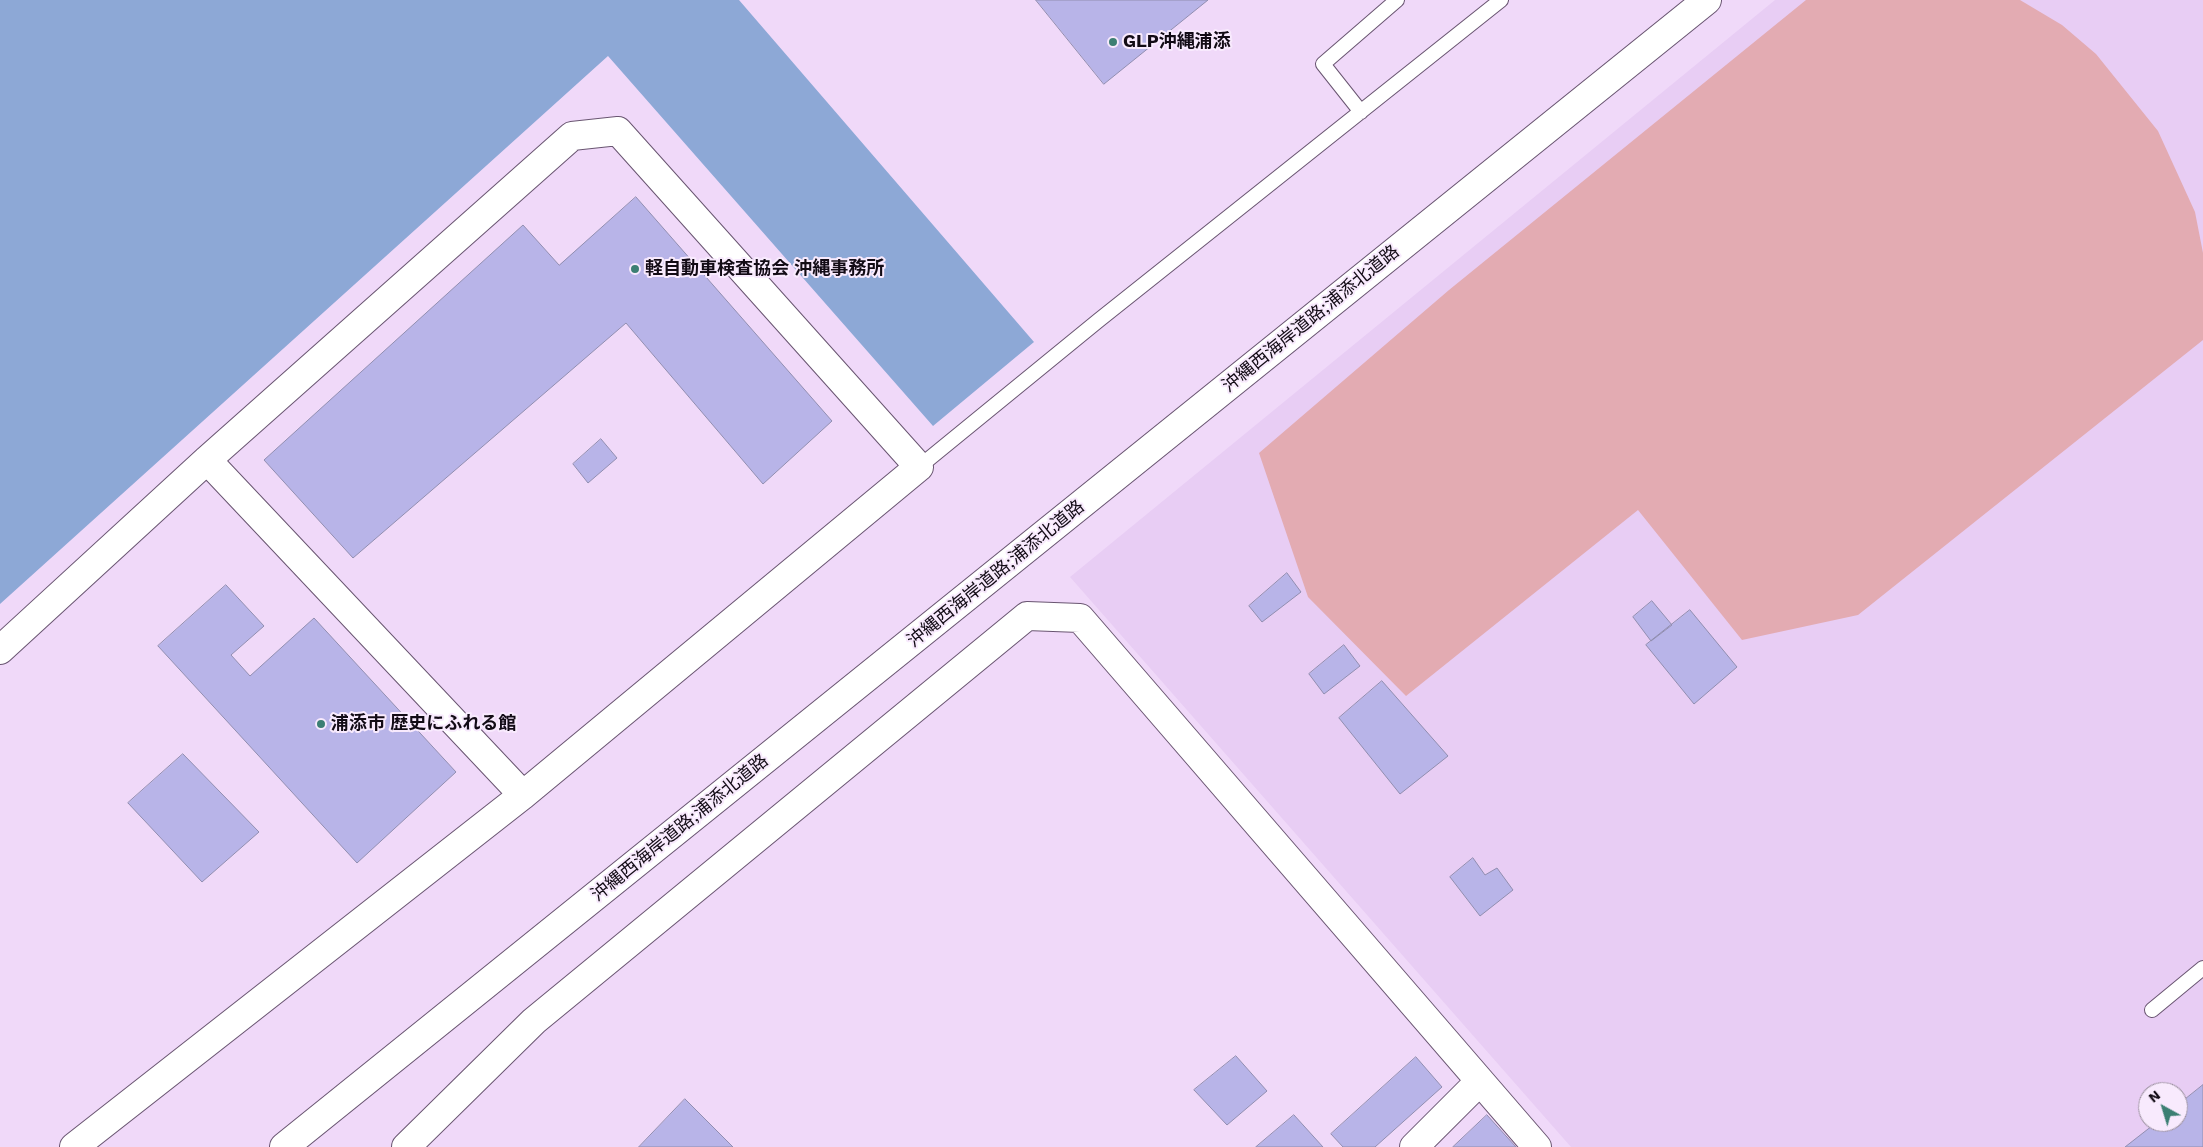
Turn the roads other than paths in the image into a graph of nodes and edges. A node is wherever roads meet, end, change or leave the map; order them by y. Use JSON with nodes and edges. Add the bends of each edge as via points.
{"nodes":[{"id":1,"x":1397,"y":0,"type":"edge"},
{"id":2,"x":1502,"y":0,"type":"edge"},
{"id":3,"x":1707,"y":0,"type":"edge"},
{"id":4,"x":1361,"y":112,"type":"junction"},
{"id":5,"x":207,"y":460,"type":"junction"},
{"id":6,"x":919,"y":467,"type":"junction"},
{"id":7,"x":0,"y":650,"type":"edge"},
{"id":8,"x":523,"y":795,"type":"junction"},
{"id":9,"x":2203,"y":968,"type":"edge"},
{"id":10,"x":2152,"y":1010,"type":"dead end"},
{"id":11,"x":1479,"y":1082,"type":"junction"},
{"id":12,"x":74,"y":1147,"type":"edge"},
{"id":13,"x":284,"y":1147,"type":"edge"},
{"id":14,"x":406,"y":1147,"type":"edge"},
{"id":15,"x":1414,"y":1147,"type":"edge"},
{"id":16,"x":1537,"y":1147,"type":"edge"}],
"edges":[{"from":1,"to":4,"type":"lane","via":[[1323,64]]},
{"from":2,"to":4,"type":"lane"},
{"from":3,"to":13,"type":"main road","name":"沖縄西海岸道路;浦添北道路"},
{"from":4,"to":6,"type":"lane"},
{"from":5,"to":6,"type":"main road","via":[[572,136],[618,131]]},
{"from":5,"to":7,"type":"main road"},
{"from":5,"to":8,"type":"main road"},
{"from":6,"to":8,"type":"main road"},
{"from":8,"to":12,"type":"main road"},
{"from":9,"to":10,"type":"lane"},
{"from":11,"to":14,"type":"main road","via":[[1080,618],[1027,616],[534,1021]]},
{"from":11,"to":15,"type":"main road"},
{"from":11,"to":16,"type":"main road"}]}
